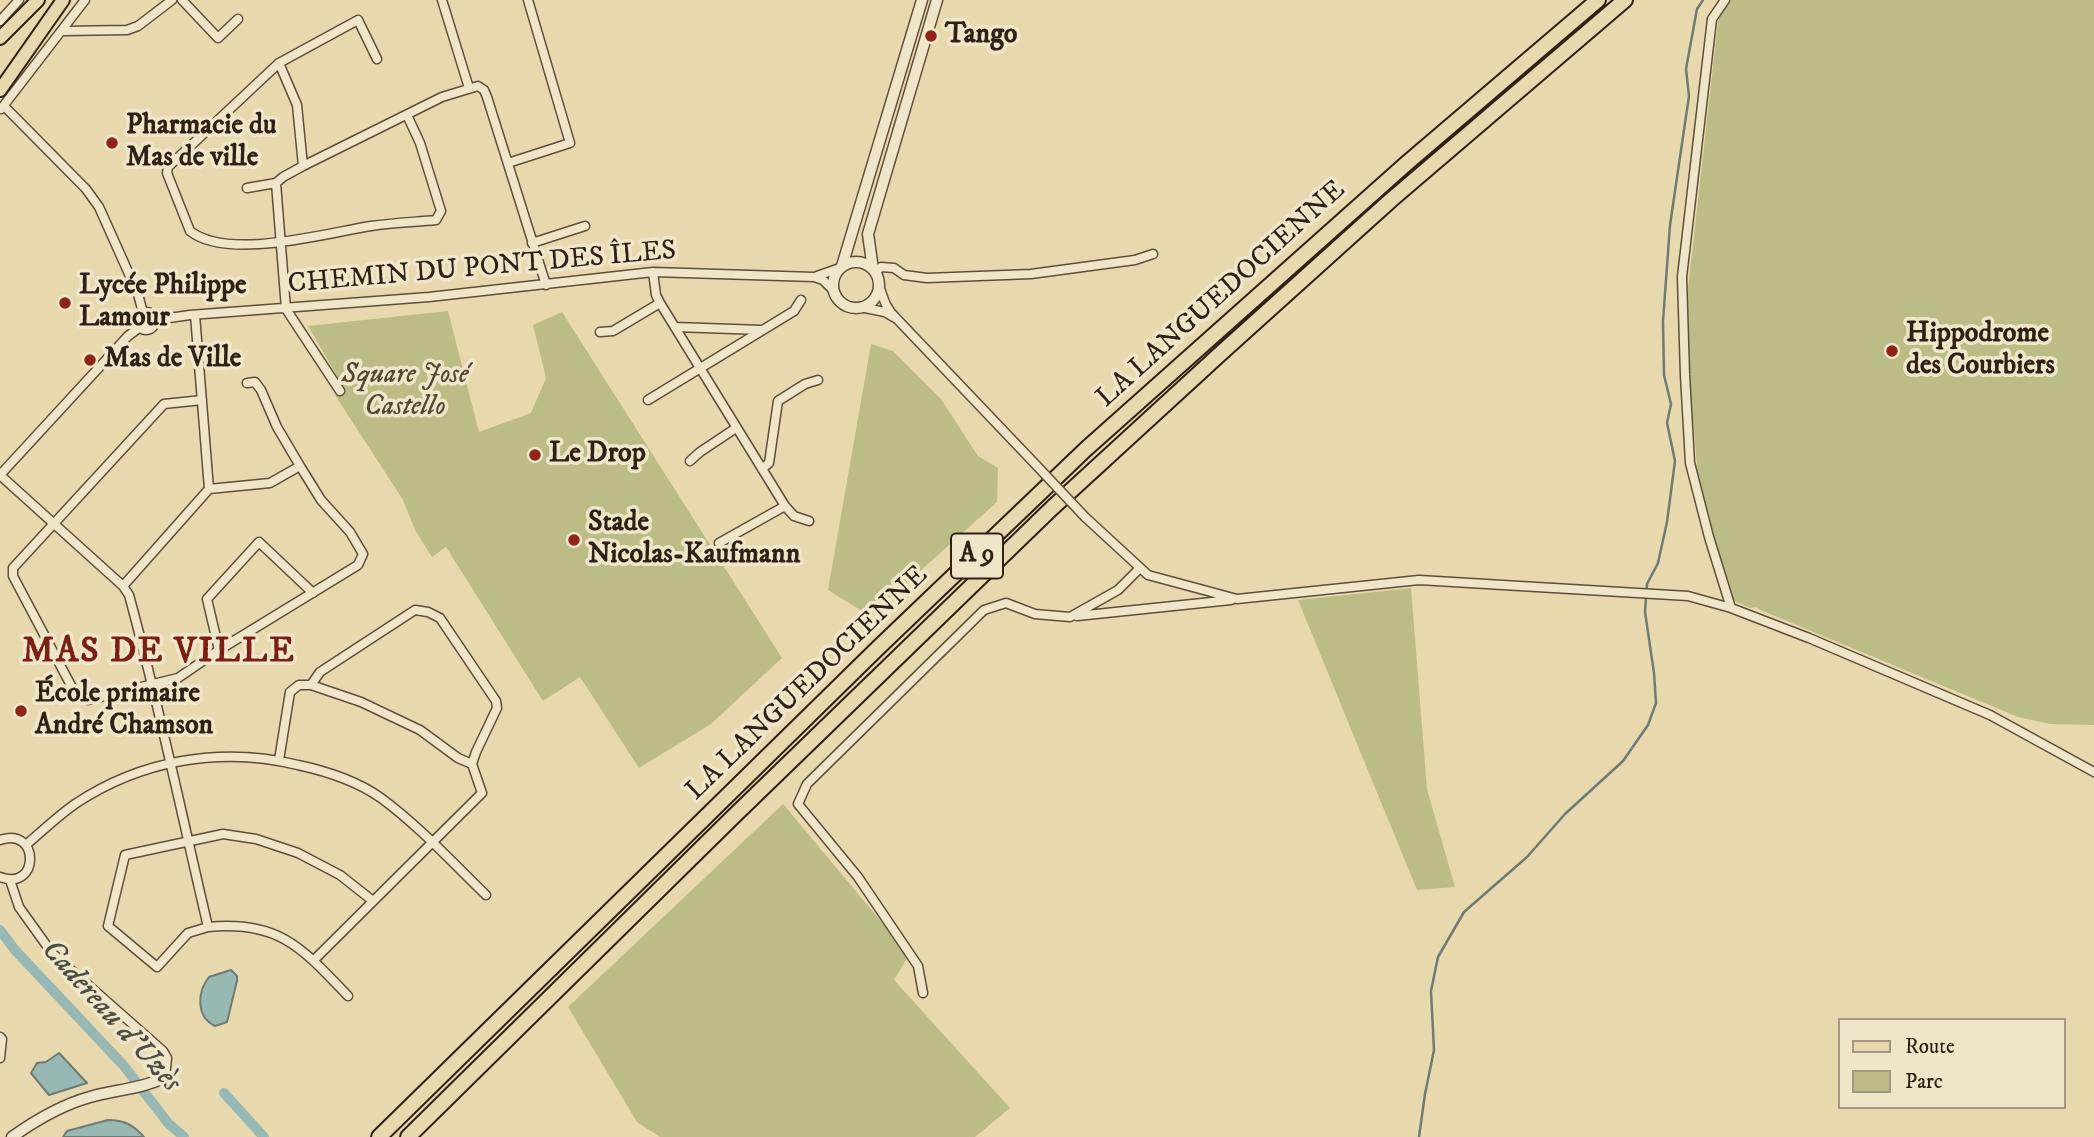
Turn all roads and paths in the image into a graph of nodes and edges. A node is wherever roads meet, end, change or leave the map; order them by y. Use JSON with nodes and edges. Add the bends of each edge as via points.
{"nodes":[{"id":1,"x":19,"y":0,"type":"edge"},
{"id":2,"x":38,"y":0,"type":"edge"},
{"id":3,"x":62,"y":0,"type":"edge"},
{"id":4,"x":85,"y":0,"type":"edge"},
{"id":5,"x":172,"y":0,"type":"edge"},
{"id":6,"x":182,"y":0,"type":"edge"},
{"id":7,"x":442,"y":0,"type":"edge"},
{"id":8,"x":528,"y":0,"type":"edge"},
{"id":9,"x":922,"y":0,"type":"edge"},
{"id":10,"x":937,"y":0,"type":"edge"},
{"id":11,"x":1598,"y":0,"type":"edge"},
{"id":12,"x":1625,"y":0,"type":"edge"},
{"id":13,"x":1725,"y":0,"type":"edge"},
{"id":14,"x":238,"y":19,"type":"dead end"},
{"id":15,"x":0,"y":21,"type":"edge"},
{"id":16,"x":63,"y":30,"type":"junction"},
{"id":17,"x":0,"y":38,"type":"edge"},
{"id":18,"x":377,"y":59,"type":"dead end"},
{"id":19,"x":279,"y":63,"type":"junction"},
{"id":20,"x":469,"y":88,"type":"junction"},
{"id":21,"x":0,"y":90,"type":"edge"},
{"id":22,"x":2,"y":108,"type":"edge"},
{"id":23,"x":407,"y":115,"type":"junction"},
{"id":24,"x":508,"y":163,"type":"junction"},
{"id":25,"x":303,"y":166,"type":"junction"},
{"id":26,"x":275,"y":183,"type":"junction"},
{"id":27,"x":247,"y":188,"type":"dead end"},
{"id":28,"x":584,"y":226,"type":"dead end"},
{"id":29,"x":279,"y":242,"type":"junction"},
{"id":30,"x":533,"y":243,"type":"junction"},
{"id":31,"x":1153,"y":254,"type":"dead end"},
{"id":32,"x":841,"y":267,"type":"junction"},
{"id":33,"x":875,"y":270,"type":"junction"},
{"id":34,"x":653,"y":272,"type":"junction"},
{"id":35,"x":814,"y":277,"type":"junction"},
{"id":36,"x":545,"y":285,"type":"junction"},
{"id":37,"x":880,"y":288,"type":"junction"},
{"id":38,"x":835,"y":292,"type":"junction"},
{"id":39,"x":800,"y":300,"type":"dead end"},
{"id":40,"x":660,"y":303,"type":"junction"},
{"id":41,"x":860,"y":307,"type":"junction"},
{"id":42,"x":286,"y":309,"type":"junction"},
{"id":43,"x":143,"y":313,"type":"junction"},
{"id":44,"x":195,"y":315,"type":"junction"},
{"id":45,"x":897,"y":319,"type":"junction"},
{"id":46,"x":155,"y":320,"type":"junction"},
{"id":47,"x":140,"y":327,"type":"junction"},
{"id":48,"x":675,"y":327,"type":"junction"},
{"id":49,"x":762,"y":330,"type":"junction"},
{"id":50,"x":600,"y":332,"type":"dead end"},
{"id":51,"x":701,"y":369,"type":"junction"},
{"id":52,"x":818,"y":380,"type":"dead end"},
{"id":53,"x":247,"y":383,"type":"dead end"},
{"id":54,"x":340,"y":391,"type":"dead end"},
{"id":55,"x":202,"y":400,"type":"junction"},
{"id":56,"x":648,"y":400,"type":"dead end"},
{"id":57,"x":736,"y":428,"type":"junction"},
{"id":58,"x":690,"y":461,"type":"dead end"},
{"id":59,"x":300,"y":466,"type":"junction"},
{"id":60,"x":762,"y":469,"type":"junction"},
{"id":61,"x":0,"y":475,"type":"edge"},
{"id":62,"x":209,"y":489,"type":"junction"},
{"id":63,"x":785,"y":506,"type":"junction"},
{"id":64,"x":809,"y":521,"type":"dead end"},
{"id":65,"x":53,"y":525,"type":"junction"},
{"id":66,"x":719,"y":542,"type":"dead end"},
{"id":67,"x":1140,"y":568,"type":"junction"},
{"id":68,"x":122,"y":586,"type":"junction"},
{"id":69,"x":313,"y":593,"type":"junction"},
{"id":70,"x":1237,"y":599,"type":"junction"},
{"id":71,"x":1731,"y":608,"type":"junction"},
{"id":72,"x":1070,"y":617,"type":"junction"},
{"id":73,"x":219,"y":650,"type":"junction"},
{"id":74,"x":151,"y":684,"type":"junction"},
{"id":75,"x":311,"y":685,"type":"junction"},
{"id":76,"x":279,"y":760,"type":"junction"},
{"id":77,"x":170,"y":762,"type":"junction"},
{"id":78,"x":472,"y":764,"type":"junction"},
{"id":79,"x":2094,"y":772,"type":"edge"},
{"id":80,"x":0,"y":840,"type":"edge"},
{"id":81,"x":188,"y":840,"type":"junction"},
{"id":82,"x":432,"y":842,"type":"junction"},
{"id":83,"x":26,"y":845,"type":"junction"},
{"id":84,"x":0,"y":877,"type":"edge"},
{"id":85,"x":10,"y":880,"type":"junction"},
{"id":86,"x":486,"y":895,"type":"dead end"},
{"id":87,"x":373,"y":901,"type":"junction"},
{"id":88,"x":208,"y":927,"type":"junction"},
{"id":89,"x":314,"y":960,"type":"junction"},
{"id":90,"x":923,"y":993,"type":"dead end"},
{"id":91,"x":348,"y":996,"type":"dead end"},
{"id":92,"x":0,"y":1037,"type":"edge"},
{"id":93,"x":0,"y":1058,"type":"edge"},
{"id":94,"x":165,"y":1077,"type":"joint"},
{"id":95,"x":12,"y":1137,"type":"edge"},
{"id":96,"x":379,"y":1137,"type":"edge"},
{"id":97,"x":408,"y":1137,"type":"edge"}],
"edges":[{"from":1,"to":15,"type":"street"},
{"from":2,"to":17,"type":"main road"},
{"from":3,"to":21,"type":"main road"},
{"from":4,"to":16,"type":"street"},
{"from":5,"to":16,"type":"street","via":[[127,30]]},
{"from":6,"to":14,"type":"street","via":[[218,38]]},
{"from":7,"to":20,"type":"street"},
{"from":8,"to":24,"type":"street","via":[[570,143]]},
{"from":9,"to":32,"type":"street"},
{"from":10,"to":33,"type":"street","via":[[868,234]]},
{"from":11,"to":96,"type":"highway","name":"LA LANGUEDOCIENNE","number":"A 9","via":[[1086,449]]},
{"from":12,"to":97,"type":"highway","name":"LA LANGUEDOCIENNE","number":"A 9","via":[[1391,200],[1062,499]]},
{"from":13,"to":71,"type":"street","via":[[1712,19],[1682,277],[1690,463]]},
{"from":16,"to":22,"type":"street"},
{"from":18,"to":19,"type":"street","via":[[358,20]]},
{"from":19,"to":25,"type":"street","via":[[297,105]]},
{"from":19,"to":29,"type":"street","via":[[167,167],[167,173],[190,231],[196,235],[229,244]]},
{"from":20,"to":23,"type":"street"},
{"from":20,"to":24,"type":"street","via":[[484,90]]},
{"from":22,"to":43,"type":"street","via":[[99,207]]},
{"from":23,"to":25,"type":"street"},
{"from":23,"to":29,"type":"street","via":[[441,211],[436,220]]},
{"from":24,"to":30,"type":"street"},
{"from":25,"to":26,"type":"street"},
{"from":26,"to":27,"type":"street"},
{"from":26,"to":29,"type":"street"},
{"from":28,"to":30,"type":"street"},
{"from":29,"to":42,"type":"street"},
{"from":30,"to":36,"type":"street"},
{"from":31,"to":33,"type":"street","via":[[1031,274],[927,278],[904,275],[887,266]]},
{"from":32,"to":33,"type":"street","via":[[859,261]]},
{"from":32,"to":35,"type":"street","name":"CHEMIN DU PONT DES ÎLES"},
{"from":32,"to":38,"type":"street","via":[[833,279]]},
{"from":33,"to":37,"type":"street"},
{"from":34,"to":35,"type":"street","name":"CHEMIN DU PONT DES ÎLES"},
{"from":34,"to":36,"type":"street","name":"CHEMIN DU PONT DES ÎLES"},
{"from":34,"to":40,"type":"street"},
{"from":35,"to":38,"type":"street"},
{"from":36,"to":42,"type":"street","name":"CHEMIN DU PONT DES ÎLES"},
{"from":37,"to":41,"type":"street","via":[[871,303]]},
{"from":37,"to":45,"type":"street"},
{"from":38,"to":41,"type":"street","via":[[844,304]]},
{"from":39,"to":49,"type":"street","via":[[794,311]]},
{"from":40,"to":48,"type":"street"},
{"from":40,"to":50,"type":"street","via":[[613,331]]},
{"from":41,"to":45,"type":"street"},
{"from":42,"to":44,"type":"street","name":"CHEMIN DU PONT DES ÎLES"},
{"from":42,"to":54,"type":"street"},
{"from":43,"to":46,"type":"street","via":[[152,314]]},
{"from":43,"to":47,"type":"street","via":[[138,318]]},
{"from":44,"to":46,"type":"street","name":"CHEMIN DU PONT DES ÎLES"},
{"from":44,"to":55,"type":"street"},
{"from":45,"to":67,"type":"street","bridge":true,"via":[[1085,517]]},
{"from":46,"to":47,"type":"street","name":"CHEMIN DU PONT DES ÎLES","via":[[149,329]]},
{"from":47,"to":61,"type":"street","name":"CHEMIN DU PONT DES ÎLES"},
{"from":48,"to":49,"type":"street"},
{"from":48,"to":51,"type":"street"},
{"from":49,"to":51,"type":"street"},
{"from":51,"to":56,"type":"street"},
{"from":51,"to":57,"type":"street"},
{"from":52,"to":60,"type":"street","via":[[778,401],[769,463]]},
{"from":53,"to":59,"type":"street","via":[[256,382]]},
{"from":55,"to":62,"type":"street"},
{"from":55,"to":65,"type":"street","via":[[164,404]]},
{"from":57,"to":58,"type":"street"},
{"from":57,"to":60,"type":"street"},
{"from":59,"to":62,"type":"street","via":[[270,482]]},
{"from":59,"to":69,"type":"street","via":[[363,554],[358,565]]},
{"from":60,"to":63,"type":"street"},
{"from":61,"to":65,"type":"street"},
{"from":62,"to":68,"type":"street"},
{"from":63,"to":64,"type":"street","via":[[794,516]]},
{"from":63,"to":66,"type":"street"},
{"from":65,"to":68,"type":"street"},
{"from":65,"to":74,"type":"street","via":[[13,568],[13,576],[76,695],[88,700]]},
{"from":67,"to":70,"type":"street","via":[[1148,575]]},
{"from":67,"to":72,"type":"street","via":[[1118,590]]},
{"from":68,"to":74,"type":"street","via":[[129,595]]},
{"from":69,"to":73,"type":"street"},
{"from":69,"to":73,"type":"street","via":[[259,542],[206,599]]},
{"from":70,"to":71,"type":"street","via":[[1419,579],[1688,596]]},
{"from":70,"to":72,"type":"street"},
{"from":71,"to":79,"type":"street","via":[[1990,715]]},
{"from":72,"to":90,"type":"street","via":[[1035,614],[1006,604],[984,610],[807,784],[799,804],[858,877],[918,966]]},
{"from":73,"to":74,"type":"street","via":[[178,678]]},
{"from":74,"to":77,"type":"street"},
{"from":75,"to":76,"type":"street","via":[[299,685],[290,692]]},
{"from":75,"to":78,"type":"street","via":[[420,730]]},
{"from":75,"to":78,"type":"street","via":[[320,672],[415,610],[428,612],[440,618],[496,701]]},
{"from":76,"to":77,"type":"street","via":[[211,756]]},
{"from":76,"to":82,"type":"street","via":[[331,772],[379,797]]},
{"from":77,"to":81,"type":"street"},
{"from":77,"to":83,"type":"street","via":[[86,798]]},
{"from":78,"to":82,"type":"street","via":[[482,793]]},
{"from":80,"to":83,"type":"street","via":[[15,838]]},
{"from":81,"to":87,"type":"street","via":[[223,834],[257,839],[340,875]]},
{"from":81,"to":88,"type":"street"},
{"from":81,"to":88,"type":"street","via":[[125,855],[108,926],[157,967],[188,933]]},
{"from":82,"to":86,"type":"street"},
{"from":82,"to":87,"type":"street"},
{"from":83,"to":85,"type":"street","via":[[30,864],[23,875]]},
{"from":84,"to":85,"type":"street"},
{"from":85,"to":94,"type":"street","via":[[19,908],[52,953],[163,1051]]},
{"from":87,"to":89,"type":"street"},
{"from":88,"to":89,"type":"street","via":[[248,926],[268,931]]},
{"from":89,"to":91,"type":"street"},
{"from":92,"to":93,"type":"street"},
{"from":94,"to":95,"type":"street","via":[[88,1097],[42,1116]]}]}
